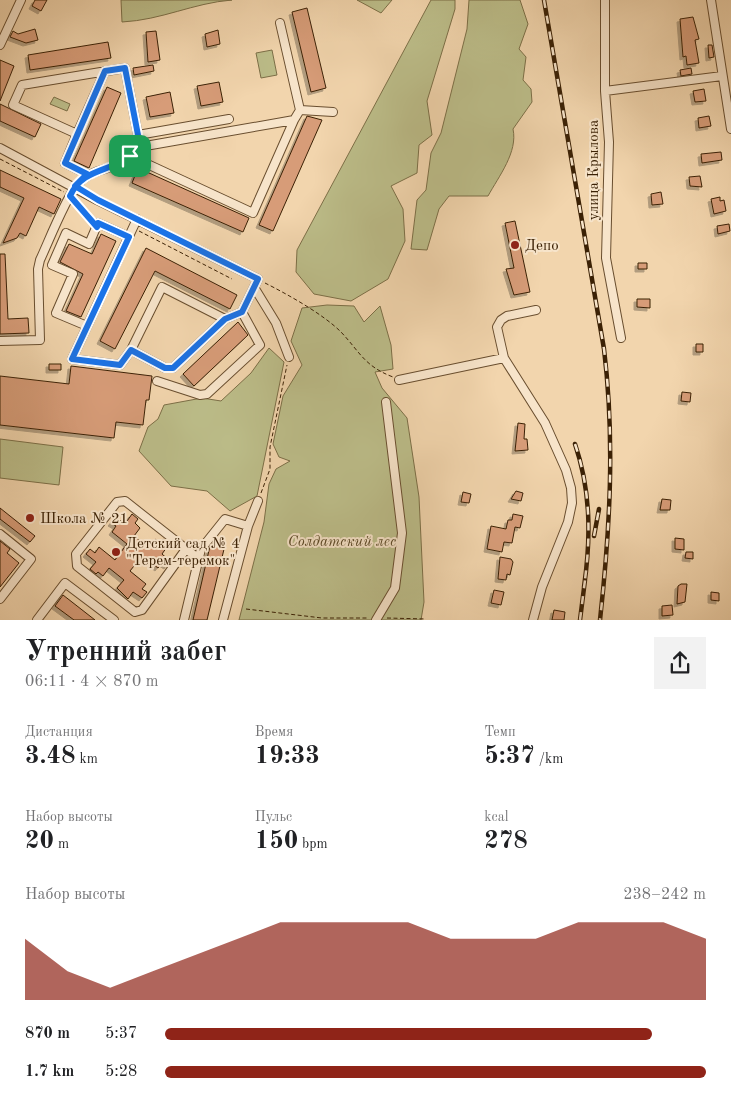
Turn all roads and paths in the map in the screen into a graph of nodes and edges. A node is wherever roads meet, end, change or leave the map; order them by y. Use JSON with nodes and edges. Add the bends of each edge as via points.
{"nodes":[{"id":1,"x":21,"y":0,"type":"edge"},
{"id":2,"x":605,"y":0,"type":"edge"},
{"id":3,"x":711,"y":0,"type":"edge"},
{"id":4,"x":280,"y":23,"type":"dead end"},
{"id":5,"x":0,"y":46,"type":"edge"},
{"id":6,"x":105,"y":71,"type":"junction"},
{"id":7,"x":722,"y":76,"type":"junction"},
{"id":8,"x":605,"y":91,"type":"junction"},
{"id":9,"x":300,"y":110,"type":"junction"},
{"id":10,"x":332,"y":112,"type":"dead end"},
{"id":11,"x":229,"y":119,"type":"dead end"},
{"id":12,"x":294,"y":120,"type":"junction"},
{"id":13,"x":731,"y":129,"type":"edge"},
{"id":14,"x":77,"y":134,"type":"junction"},
{"id":15,"x":138,"y":135,"type":"junction"},
{"id":16,"x":0,"y":148,"type":"edge"},
{"id":17,"x":134,"y":148,"type":"junction"},
{"id":18,"x":130,"y":156,"type":"junction"},
{"id":19,"x":0,"y":160,"type":"edge"},
{"id":20,"x":87,"y":174,"type":"junction"},
{"id":21,"x":75,"y":186,"type":"junction"},
{"id":22,"x":70,"y":196,"type":"junction"},
{"id":23,"x":137,"y":219,"type":"junction"},
{"id":24,"x":97,"y":227,"type":"junction"},
{"id":25,"x":133,"y":228,"type":"junction"},
{"id":26,"x":129,"y":237,"type":"junction"},
{"id":27,"x":232,"y":279,"type":"dead end"},
{"id":28,"x":258,"y":279,"type":"junction"},
{"id":29,"x":254,"y":287,"type":"junction"},
{"id":30,"x":536,"y":310,"type":"dead end"},
{"id":31,"x":242,"y":312,"type":"junction"},
{"id":32,"x":225,"y":319,"type":"junction"},
{"id":33,"x":87,"y":326,"type":"junction"},
{"id":34,"x":621,"y":338,"type":"dead end"},
{"id":35,"x":0,"y":342,"type":"edge"},
{"id":36,"x":131,"y":350,"type":"junction"},
{"id":37,"x":289,"y":357,"type":"joint"},
{"id":38,"x":504,"y":358,"type":"junction"},
{"id":39,"x":157,"y":380,"type":"dead end"},
{"id":40,"x":399,"y":380,"type":"joint"},
{"id":41,"x":386,"y":402,"type":"dead end"},
{"id":42,"x":258,"y":501,"type":"joint"},
{"id":43,"x":248,"y":526,"type":"junction"},
{"id":44,"x":0,"y":534,"type":"edge"},
{"id":45,"x":186,"y":549,"type":"junction"},
{"id":46,"x":199,"y":559,"type":"junction"},
{"id":47,"x":0,"y":599,"type":"edge"},
{"id":48,"x":246,"y":609,"type":"dead end"},
{"id":49,"x":376,"y":619,"type":"edge"},
{"id":50,"x":426,"y":619,"type":"dead end"},
{"id":51,"x":36,"y":620,"type":"edge"},
{"id":52,"x":114,"y":620,"type":"edge"},
{"id":53,"x":184,"y":620,"type":"edge"},
{"id":54,"x":224,"y":620,"type":"edge"},
{"id":55,"x":534,"y":620,"type":"edge"}],
"edges":[{"from":1,"to":5,"type":"street"},
{"from":2,"to":8,"type":"street","name":"улица Крылова"},
{"from":3,"to":7,"type":"street"},
{"from":4,"to":9,"type":"street"},
{"from":6,"to":14,"type":"street"},
{"from":6,"to":14,"type":"street","via":[[22,85],[13,105]]},
{"from":6,"to":15,"type":"street","via":[[125,68]]},
{"from":7,"to":8,"type":"street"},
{"from":7,"to":13,"type":"street"},
{"from":8,"to":34,"type":"street","name":"улица Крылова","via":[[609,142],[606,258]]},
{"from":9,"to":10,"type":"street"},
{"from":9,"to":12,"type":"street"},
{"from":11,"to":15,"type":"street"},
{"from":12,"to":17,"type":"street"},
{"from":12,"to":18,"type":"street","via":[[253,213]]},
{"from":14,"to":20,"type":"street","via":[[65,163]]},
{"from":15,"to":17,"type":"street"},
{"from":16,"to":21,"type":"street"},
{"from":17,"to":18,"type":"street"},
{"from":18,"to":20,"type":"street","via":[[111,168]]},
{"from":19,"to":22,"type":"path"},
{"from":20,"to":21,"type":"street"},
{"from":21,"to":22,"type":"street"},
{"from":21,"to":23,"type":"street"},
{"from":22,"to":24,"type":"path"},
{"from":22,"to":35,"type":"street","via":[[38,269],[40,340]]},
{"from":23,"to":25,"type":"street"},
{"from":23,"to":28,"type":"street"},
{"from":24,"to":26,"type":"street","via":[[98,223]]},
{"from":24,"to":33,"type":"street","via":[[89,244],[66,233],[52,264],[73,274],[56,313]]},
{"from":25,"to":26,"type":"street"},
{"from":25,"to":27,"type":"path"},
{"from":26,"to":33,"type":"street"},
{"from":28,"to":29,"type":"street"},
{"from":28,"to":40,"type":"path","via":[[340,330],[367,364]]},
{"from":29,"to":31,"type":"street"},
{"from":29,"to":37,"type":"street","via":[[276,323]]},
{"from":30,"to":38,"type":"street","via":[[506,316],[499,322]]},
{"from":31,"to":32,"type":"street"},
{"from":31,"to":39,"type":"street","via":[[260,345],[207,394],[200,396]]},
{"from":32,"to":36,"type":"street","via":[[173,368],[165,368]]},
{"from":32,"to":36,"type":"street","via":[[162,287]]},
{"from":33,"to":36,"type":"street","via":[[72,359],[120,365]]},
{"from":37,"to":42,"type":"path","via":[[270,447],[270,469]]},
{"from":38,"to":40,"type":"street"},
{"from":38,"to":55,"type":"street","via":[[545,423],[571,488],[568,522],[542,587]]},
{"from":41,"to":49,"type":"street","via":[[402,533],[395,588]]},
{"from":42,"to":43,"type":"street"},
{"from":43,"to":46,"type":"street","via":[[224,520],[201,549]]},
{"from":43,"to":54,"type":"street"},
{"from":44,"to":47,"type":"street","via":[[31,558]]},
{"from":45,"to":45,"type":"street","via":[[125,500],[117,502],[76,554],[77,566],[135,612],[142,610]]},
{"from":45,"to":46,"type":"street"},
{"from":46,"to":53,"type":"street"},
{"from":48,"to":49,"type":"path","via":[[322,618]]},
{"from":49,"to":50,"type":"path"},
{"from":51,"to":52,"type":"street","via":[[65,584]]}]}
